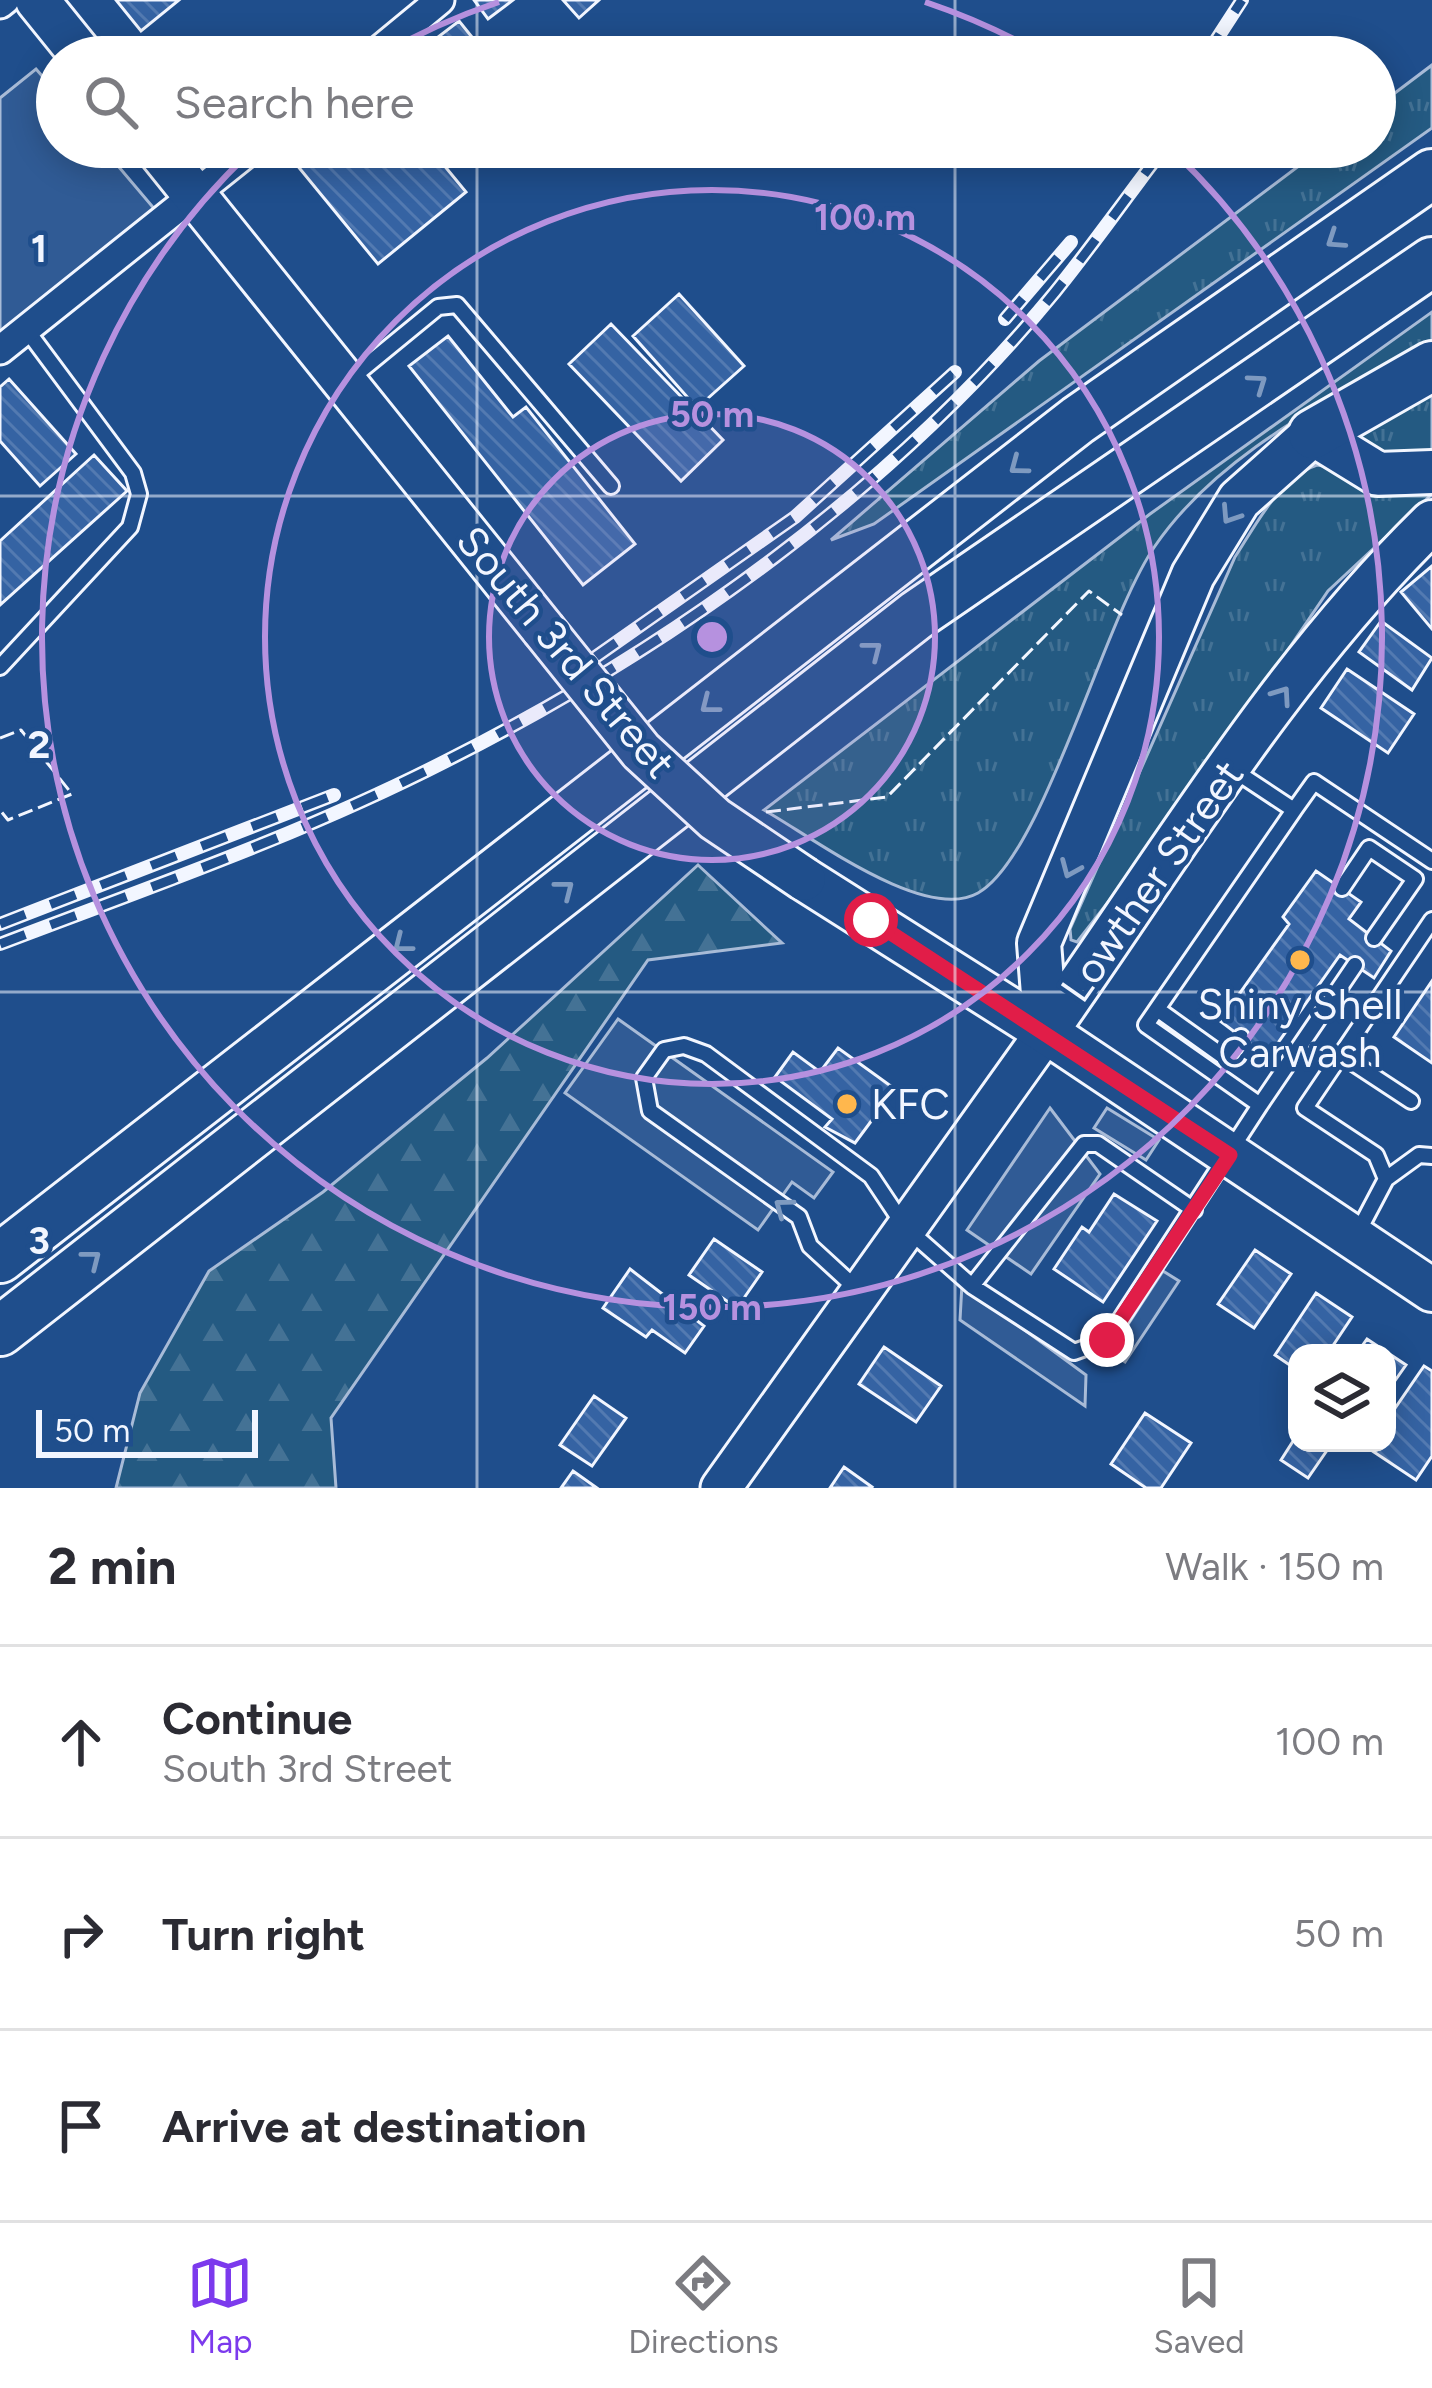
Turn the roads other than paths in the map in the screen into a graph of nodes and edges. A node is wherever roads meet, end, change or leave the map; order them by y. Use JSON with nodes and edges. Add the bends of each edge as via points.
{"nodes":[{"id":1,"x":37,"y":0,"type":"edge"},
{"id":2,"x":440,"y":0,"type":"edge"},
{"id":3,"x":66,"y":36,"type":"edge"},
{"id":4,"x":396,"y":36,"type":"edge"},
{"id":5,"x":172,"y":168,"type":"edge"},
{"id":6,"x":225,"y":168,"type":"edge"},
{"id":7,"x":1432,"y":174,"type":"edge"},
{"id":8,"x":192,"y":192,"type":"junction"},
{"id":9,"x":1432,"y":262,"type":"edge"},
{"id":10,"x":26,"y":329,"type":"junction"},
{"id":11,"x":0,"y":350,"type":"edge"},
{"id":12,"x":1432,"y":366,"type":"edge"},
{"id":13,"x":345,"y":383,"type":"junction"},
{"id":14,"x":1313,"y":434,"type":"junction"},
{"id":15,"x":1432,"y":472,"type":"edge"},
{"id":16,"x":611,"y":486,"type":"dead end"},
{"id":17,"x":1432,"y":522,"type":"edge"},
{"id":18,"x":0,"y":667,"type":"edge"},
{"id":19,"x":1232,"y":769,"type":"junction"},
{"id":20,"x":1294,"y":809,"type":"junction"},
{"id":21,"x":1432,"y":861,"type":"edge"},
{"id":22,"x":1342,"y":888,"type":"dead end"},
{"id":23,"x":1432,"y":920,"type":"edge"},
{"id":24,"x":1374,"y":938,"type":"dead end"},
{"id":25,"x":1355,"y":965,"type":"dead end"},
{"id":26,"x":1156,"y":1010,"type":"junction"},
{"id":27,"x":1046,"y":1032,"type":"junction"},
{"id":28,"x":1241,"y":1037,"type":"dead end"},
{"id":29,"x":1341,"y":1054,"type":"junction"},
{"id":30,"x":1411,"y":1101,"type":"dead end"},
{"id":31,"x":1260,"y":1105,"type":"junction"},
{"id":32,"x":1230,"y":1155,"type":"junction"},
{"id":33,"x":1432,"y":1156,"type":"edge"},
{"id":34,"x":1386,"y":1179,"type":"junction"},
{"id":35,"x":1194,"y":1210,"type":"junction"},
{"id":36,"x":904,"y":1227,"type":"junction"},
{"id":37,"x":1355,"y":1238,"type":"junction"},
{"id":38,"x":4,"y":1254,"type":"edge"},
{"id":39,"x":972,"y":1286,"type":"junction"},
{"id":40,"x":1432,"y":1290,"type":"edge"},
{"id":41,"x":859,"y":1291,"type":"junction"},
{"id":42,"x":0,"y":1331,"type":"edge"},
{"id":43,"x":721,"y":1488,"type":"edge"}],
"edges":[{"from":1,"to":3,"type":"main road"},
{"from":2,"to":4,"type":"street"},
{"from":5,"to":8,"type":"main road","name":"South 3rd Street"},
{"from":6,"to":8,"type":"street"},
{"from":7,"to":38,"type":"highway","one_way":true,"via":[[1078,419]]},
{"from":8,"to":10,"type":"street"},
{"from":8,"to":13,"type":"main road","name":"South 3rd Street"},
{"from":42,"to":9,"type":"highway","one_way":true,"via":[[918,614]]},
{"from":10,"to":11,"type":"street"},
{"from":10,"to":18,"type":"lane","via":[[133,472],[139,494],[130,527]]},
{"from":12,"to":14,"type":"highway"},
{"from":13,"to":16,"type":"lane","via":[[438,308],[457,305]]},
{"from":13,"to":27,"type":"main road","name":"South 3rd Street","bridge":true,"via":[[641,752],[715,819]]},
{"from":14,"to":15,"type":"main road","via":[[1378,474]]},
{"from":14,"to":27,"type":"main road","one_way":true,"via":[[1239,500],[1193,575],[1039,944]]},
{"from":19,"to":17,"type":"main road","name":"Lowther Street","one_way":true,"via":[[1302,667]]},
{"from":19,"to":20,"type":"lane"},
{"from":19,"to":27,"type":"main road","name":"Lowther Street"},
{"from":20,"to":21,"type":"lane","via":[[1314,782]]},
{"from":20,"to":26,"type":"lane"},
{"from":22,"to":24,"type":"lane","via":[[1369,848],[1415,879]]},
{"from":23,"to":29,"type":"lane"},
{"from":25,"to":31,"type":"lane"},
{"from":26,"to":28,"type":"lane","via":[[1227,1059]]},
{"from":26,"to":31,"type":"lane","via":[[1146,1025]]},
{"from":27,"to":32,"type":"main road","name":"South 3rd Street"},
{"from":27,"to":36,"type":"main road","name":"Lowther Street"},
{"from":29,"to":30,"type":"lane"},
{"from":29,"to":34,"type":"lane","via":[[1305,1108],[1376,1155]]},
{"from":31,"to":32,"type":"lane"},
{"from":32,"to":35,"type":"lane"},
{"from":32,"to":37,"type":"main road","name":"South 3rd Street"},
{"from":33,"to":34,"type":"lane","via":[[1419,1155]]},
{"from":34,"to":37,"type":"lane"},
{"from":35,"to":39,"type":"lane","via":[[1098,1144],[1084,1144]]},
{"from":35,"to":39,"type":"lane","via":[[1107,1340],[1092,1349],[1074,1352]]},
{"from":36,"to":39,"type":"lane"},
{"from":36,"to":41,"type":"main road","name":"Lowther Street"},
{"from":41,"to":36,"type":"lane","one_way":true,"via":[[820,1259],[799,1217],[650,1111],[644,1078],[664,1050],[706,1054],[871,1176]]},
{"from":37,"to":40,"type":"main road","name":"South 3rd Street"},
{"from":41,"to":43,"type":"main road","name":"Lowther Street"}]}
